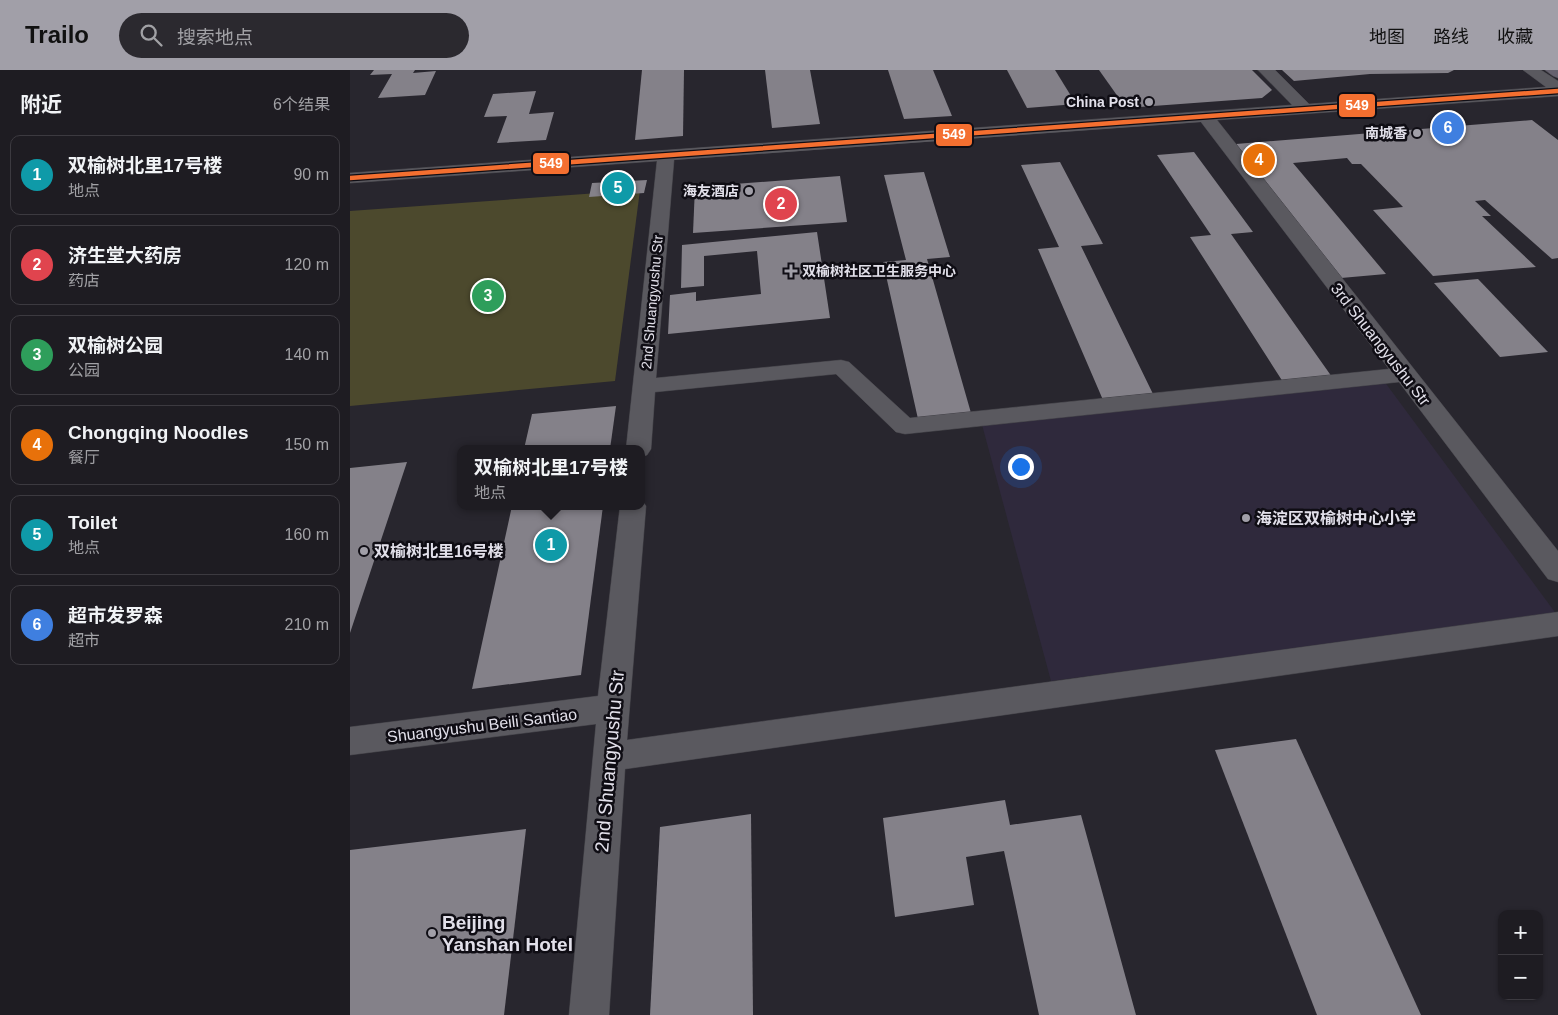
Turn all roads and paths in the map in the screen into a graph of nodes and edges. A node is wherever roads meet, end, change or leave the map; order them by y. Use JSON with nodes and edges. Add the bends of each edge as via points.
{"nodes":[{"id":1,"x":1266,"y":70,"type":"edge"},
{"id":2,"x":1531,"y":70,"type":"edge"},
{"id":3,"x":1553,"y":70,"type":"edge"},
{"id":4,"x":1558,"y":73,"type":"edge"},
{"id":5,"x":1558,"y":89,"type":"edge"},
{"id":6,"x":1305,"y":109,"type":"junction"},
{"id":7,"x":1205,"y":116,"type":"junction"},
{"id":8,"x":666,"y":155,"type":"junction"},
{"id":9,"x":350,"y":178,"type":"edge"},
{"id":10,"x":1405,"y":374,"type":"junction"},
{"id":11,"x":644,"y":386,"type":"junction"},
{"id":12,"x":638,"y":445,"type":"edge"},
{"id":13,"x":633,"y":510,"type":"edge"},
{"id":14,"x":1558,"y":571,"type":"edge"},
{"id":15,"x":1558,"y":624,"type":"edge"},
{"id":16,"x":613,"y":708,"type":"junction"},
{"id":17,"x":350,"y":741,"type":"edge"},
{"id":18,"x":609,"y":757,"type":"junction"},
{"id":19,"x":589,"y":1015,"type":"edge"}],
"edges":[{"from":1,"to":6,"type":"street"},
{"from":2,"to":5,"type":"street"},
{"from":3,"to":4,"type":"highway"},
{"from":5,"to":6,"type":"street"},
{"from":6,"to":7,"type":"street"},
{"from":7,"to":8,"type":"street"},
{"from":7,"to":10,"type":"street","name":"3rd Shuangyushu Str"},
{"from":8,"to":9,"type":"street"},
{"from":8,"to":11,"type":"street","name":"2nd Shuangyushu Str"},
{"from":10,"to":11,"type":"street","via":[[905,426],[842,367]]},
{"from":10,"to":14,"type":"street","name":"3rd Shuangyushu Str"},
{"from":11,"to":12,"type":"street","name":"2nd Shuangyushu Str"},
{"from":13,"to":16,"type":"street","name":"2nd Shuangyushu Str"},
{"from":15,"to":18,"type":"street"},
{"from":16,"to":17,"type":"street","name":"Shuangyushu Beili Santiao"},
{"from":16,"to":18,"type":"street","name":"2nd Shuangyushu Str"},
{"from":18,"to":19,"type":"street","name":"2nd Shuangyushu Str"}]}
